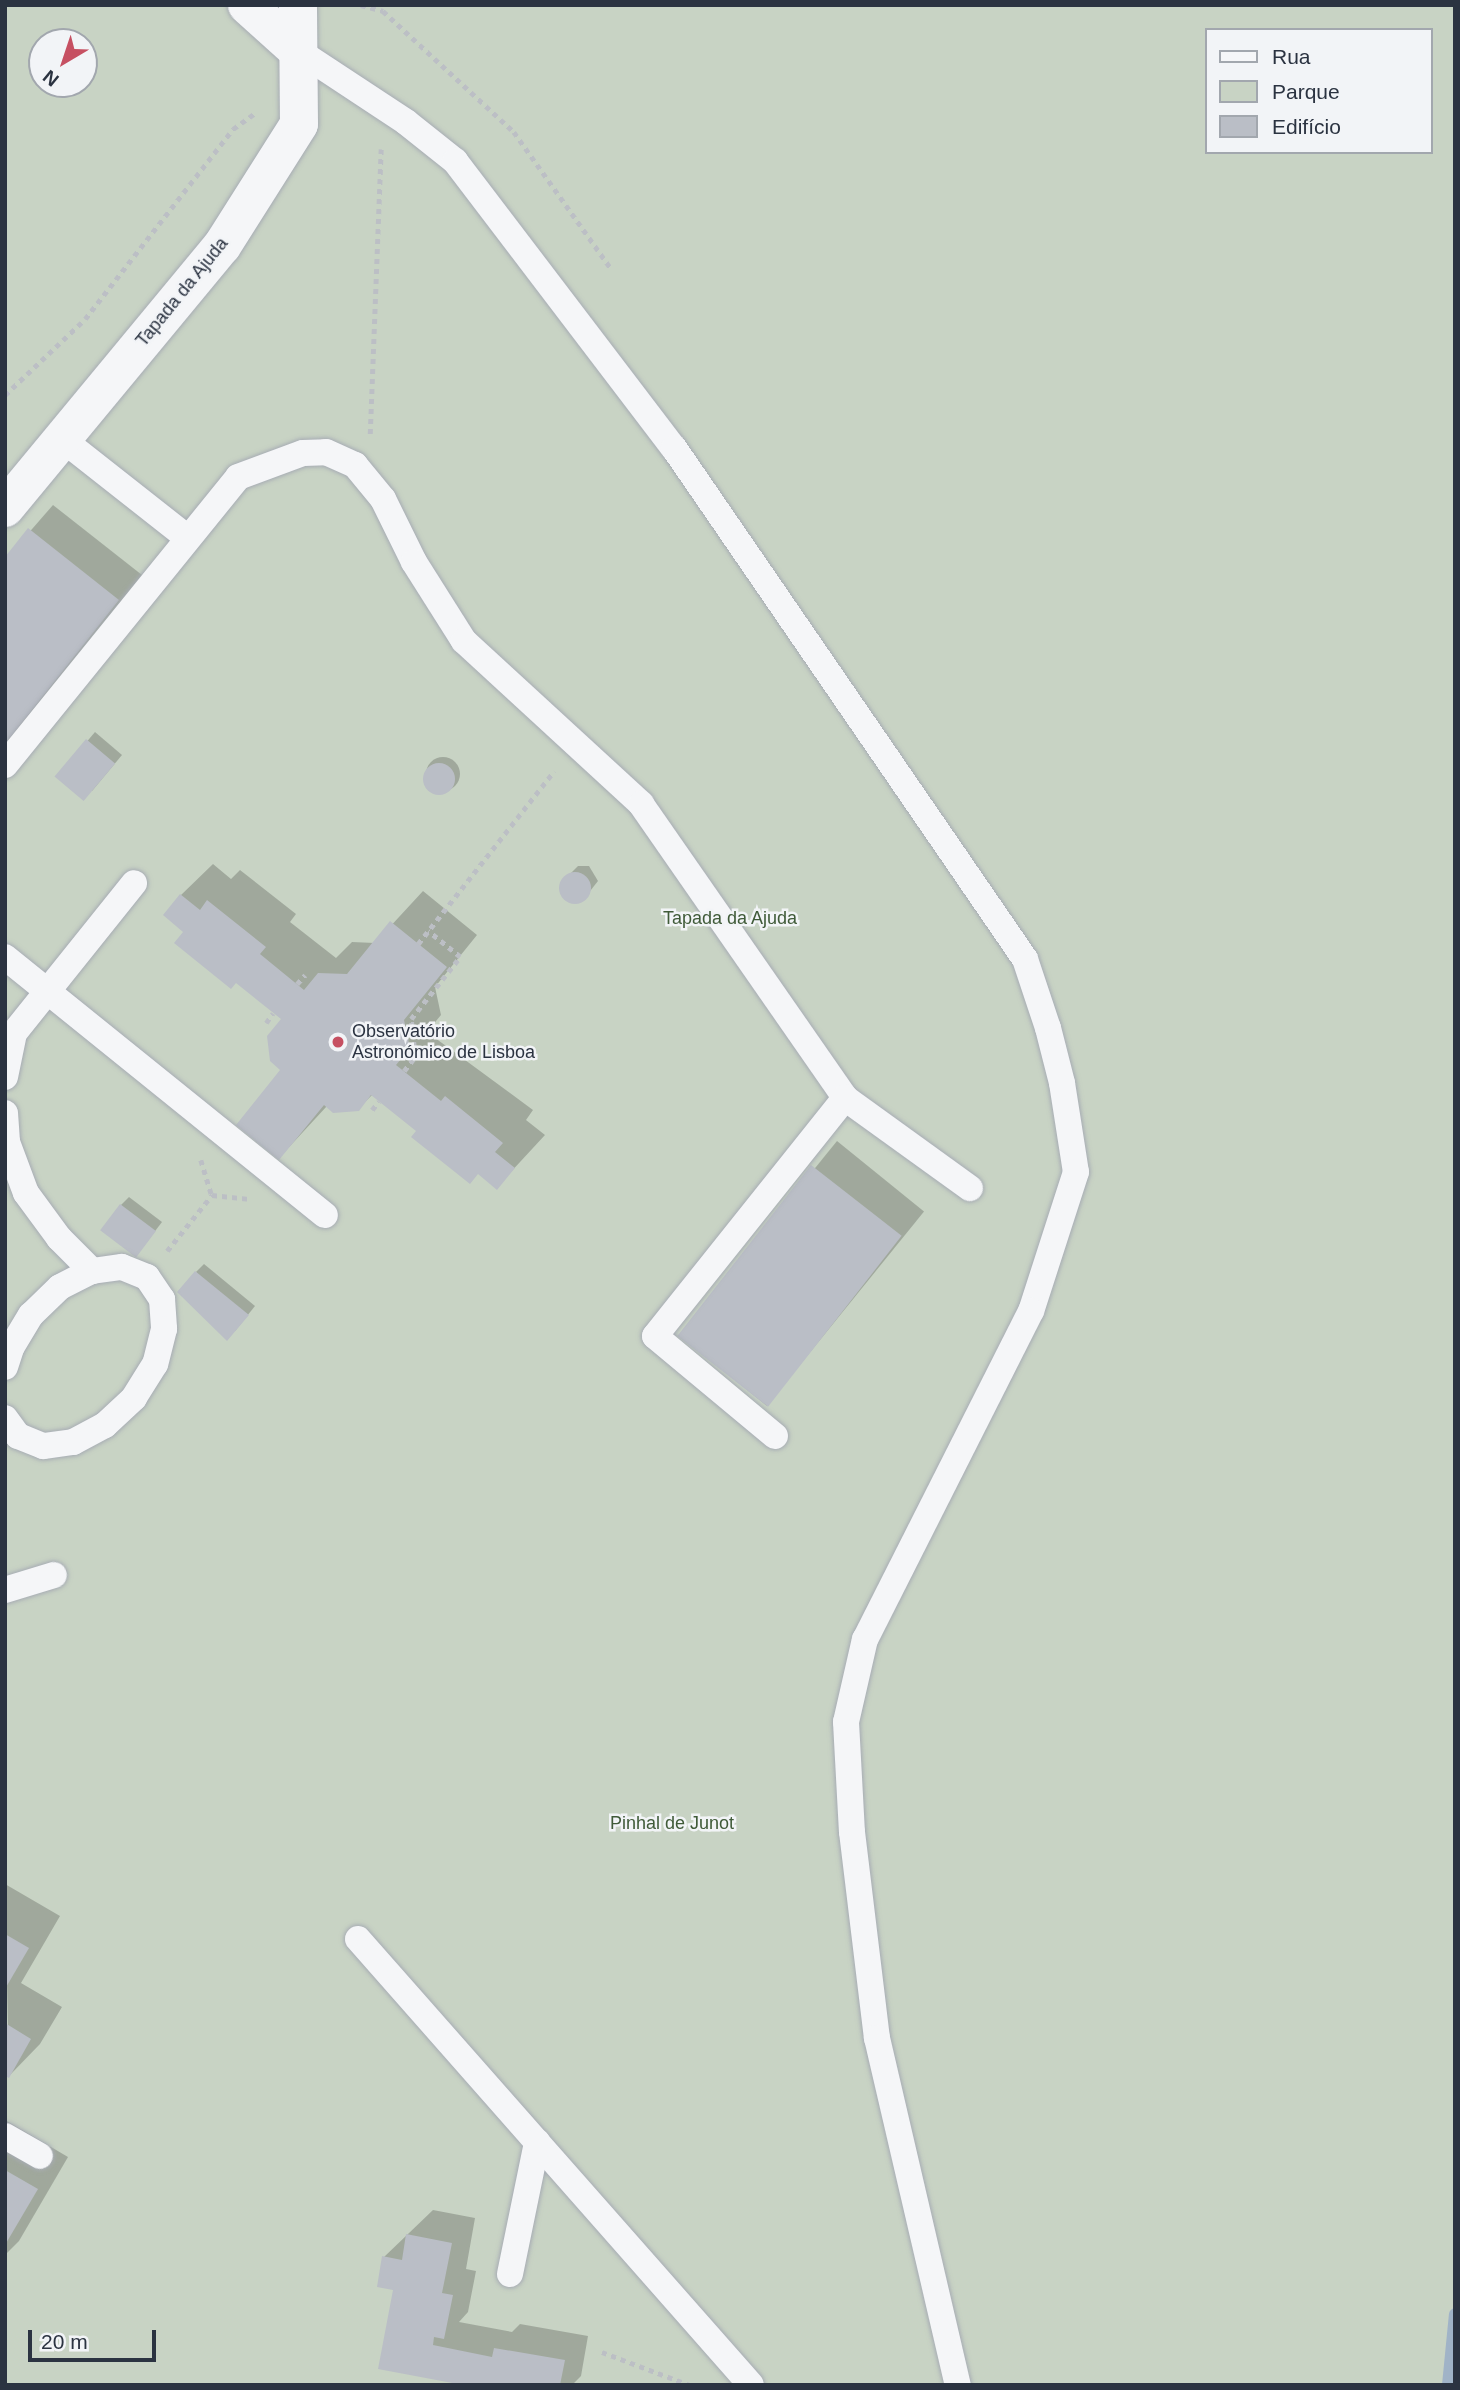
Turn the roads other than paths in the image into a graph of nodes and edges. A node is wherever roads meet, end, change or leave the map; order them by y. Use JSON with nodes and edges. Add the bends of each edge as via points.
{"nodes":[{"id":1,"x":247,"y":5,"type":"edge"},
{"id":2,"x":298,"y":5,"type":"edge"},
{"id":3,"x":297,"y":50,"type":"junction"},
{"id":4,"x":62,"y":439,"type":"junction"},
{"id":5,"x":5,"y":508,"type":"edge"},
{"id":6,"x":188,"y":538,"type":"junction"},
{"id":7,"x":5,"y":765,"type":"edge"},
{"id":8,"x":134,"y":883,"type":"dead end"},
{"id":9,"x":5,"y":957,"type":"edge"},
{"id":10,"x":46,"y":990,"type":"junction"},
{"id":11,"x":5,"y":1077,"type":"edge"},
{"id":12,"x":845,"y":1098,"type":"junction"},
{"id":13,"x":5,"y":1113,"type":"edge"},
{"id":14,"x":970,"y":1188,"type":"dead end"},
{"id":15,"x":325,"y":1215,"type":"dead end"},
{"id":16,"x":92,"y":1270,"type":"junction"},
{"id":17,"x":5,"y":1367,"type":"edge"},
{"id":18,"x":9,"y":1434,"type":"edge"},
{"id":19,"x":775,"y":1436,"type":"dead end"},
{"id":20,"x":54,"y":1575,"type":"dead end"},
{"id":21,"x":5,"y":1590,"type":"edge"},
{"id":22,"x":358,"y":1938,"type":"dead end"},
{"id":23,"x":5,"y":2136,"type":"edge"},
{"id":24,"x":537,"y":2142,"type":"junction"},
{"id":25,"x":40,"y":2156,"type":"dead end"},
{"id":26,"x":510,"y":2274,"type":"dead end"},
{"id":27,"x":751,"y":2385,"type":"edge"},
{"id":28,"x":957,"y":2385,"type":"edge"}],
"edges":[{"from":1,"to":3,"type":"street"},
{"from":2,"to":3,"type":"street","name":"Tapada da Ajuda"},
{"from":3,"to":4,"type":"street","name":"Tapada da Ajuda","via":[[299,124],[222,246]]},
{"from":3,"to":28,"type":"lane","via":[[455,161],[674,448],[1025,959],[1062,1083],[1076,1172],[1031,1311],[864,1639],[846,1722],[852,1832],[877,2038]]},
{"from":4,"to":5,"type":"street","name":"Tapada da Ajuda"},
{"from":4,"to":6,"type":"lane"},
{"from":6,"to":7,"type":"lane"},
{"from":6,"to":12,"type":"lane","via":[[238,477],[303,453],[326,452],[355,465],[383,499],[414,562],[464,641],[641,804]]},
{"from":8,"to":10,"type":"lane"},
{"from":9,"to":10,"type":"lane"},
{"from":10,"to":11,"type":"lane","via":[[14,1033]]},
{"from":10,"to":15,"type":"lane"},
{"from":12,"to":14,"type":"lane"},
{"from":12,"to":19,"type":"lane","via":[[655,1336]]},
{"from":13,"to":16,"type":"lane","via":[[7,1142],[26,1194],[59,1238]]},
{"from":16,"to":17,"type":"lane","via":[[60,1287],[31,1315],[10,1348]]},
{"from":16,"to":18,"type":"lane","via":[[122,1267],[147,1277],[162,1299],[164,1329],[155,1364],[134,1398],[105,1425],[73,1442],[43,1446]]},
{"from":20,"to":21,"type":"lane"},
{"from":22,"to":24,"type":"lane"},
{"from":23,"to":25,"type":"lane"},
{"from":24,"to":26,"type":"lane"},
{"from":24,"to":27,"type":"lane"}]}
